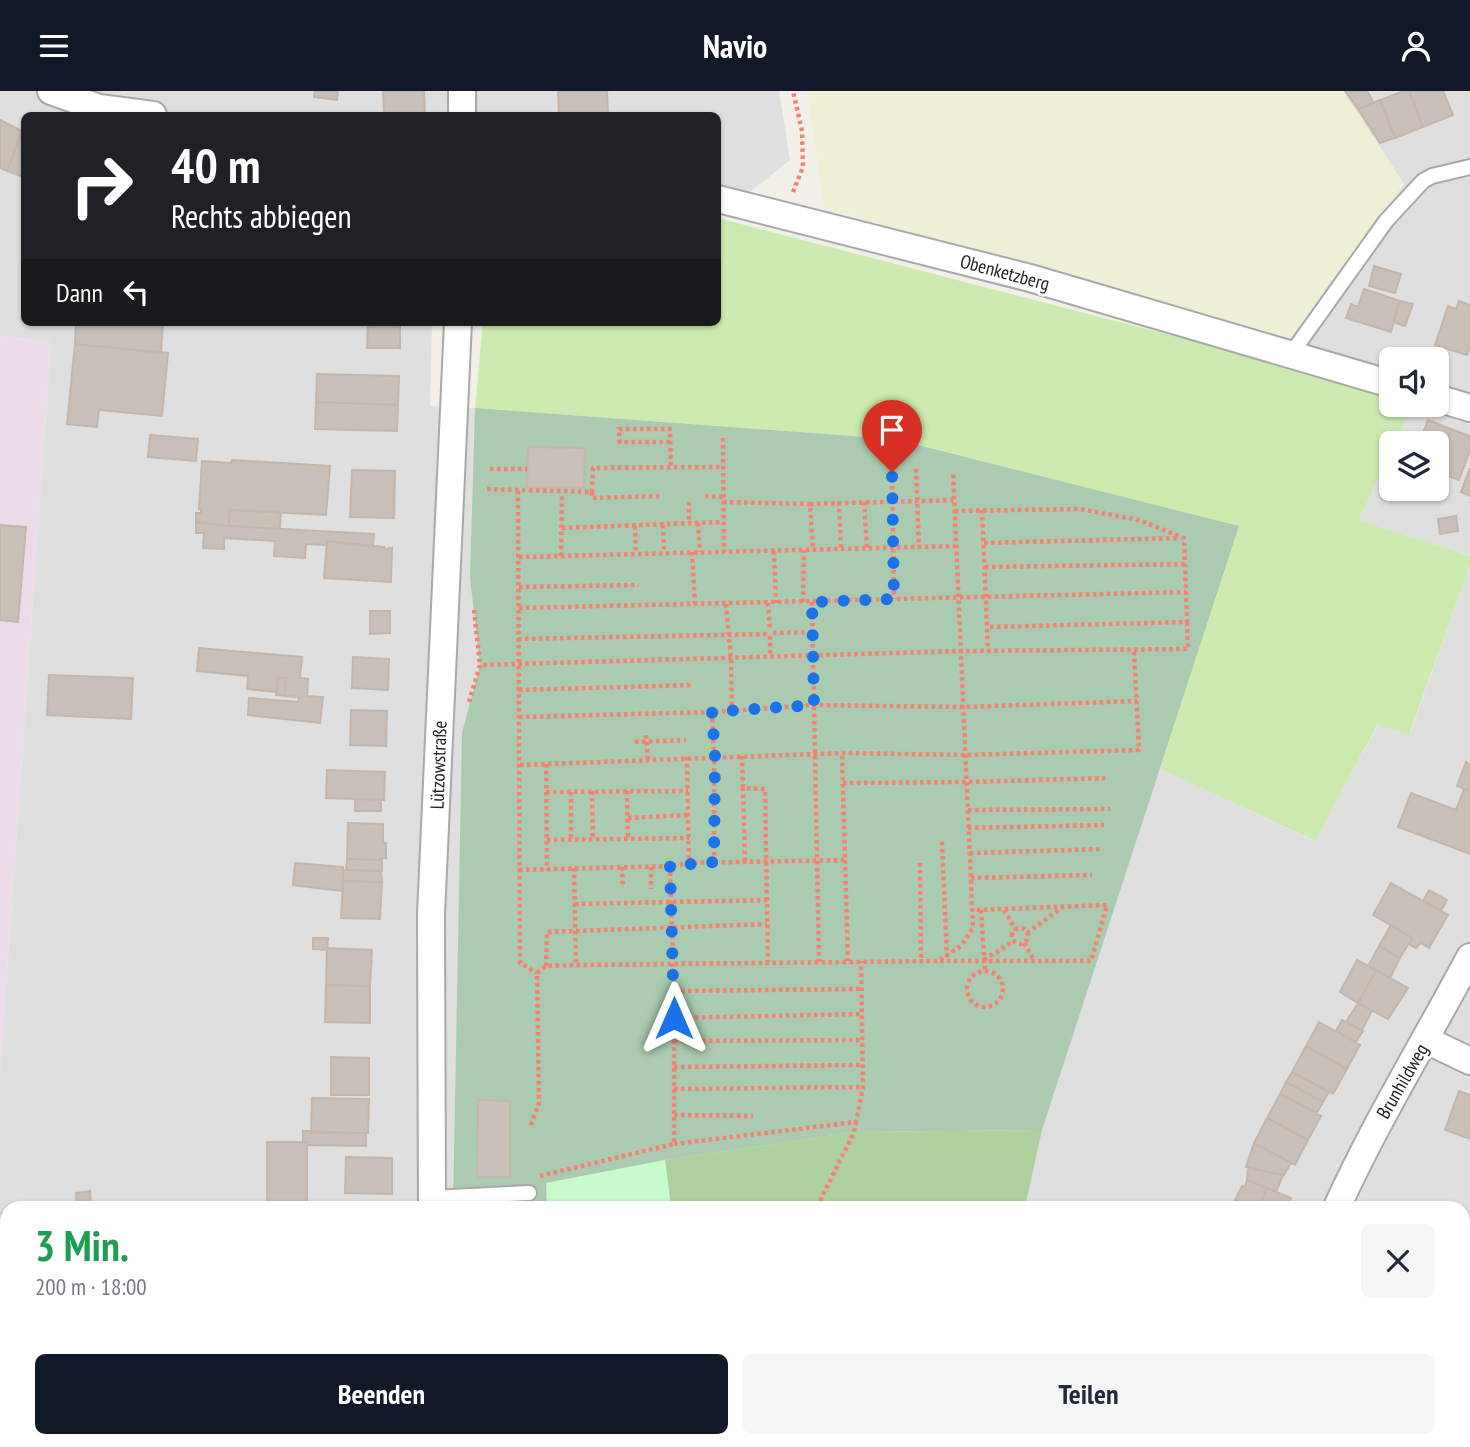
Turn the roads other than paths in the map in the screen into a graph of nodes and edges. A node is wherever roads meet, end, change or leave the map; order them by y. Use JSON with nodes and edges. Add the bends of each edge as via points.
{"nodes":[{"id":1,"x":51,"y":91,"type":"edge"},
{"id":2,"x":462,"y":91,"type":"edge"},
{"id":3,"x":130,"y":112,"type":"edge"},
{"id":4,"x":462,"y":112,"type":"edge"},
{"id":5,"x":1470,"y":167,"type":"edge"},
{"id":6,"x":721,"y":200,"type":"edge"},
{"id":7,"x":458,"y":326,"type":"edge"},
{"id":8,"x":1291,"y":354,"type":"junction"},
{"id":9,"x":1379,"y":380,"type":"edge"},
{"id":10,"x":1449,"y":402,"type":"edge"},
{"id":11,"x":1470,"y":408,"type":"edge"},
{"id":12,"x":1470,"y":957,"type":"edge"},
{"id":13,"x":1426,"y":1040,"type":"junction"},
{"id":14,"x":1470,"y":1061,"type":"edge"},
{"id":15,"x":528,"y":1193,"type":"dead end"},
{"id":16,"x":432,"y":1201,"type":"edge"},
{"id":17,"x":451,"y":1201,"type":"edge"},
{"id":18,"x":1340,"y":1201,"type":"edge"}],
"edges":[{"from":1,"to":3,"type":"street","via":[[99,108]]},
{"from":2,"to":4,"type":"street"},
{"from":5,"to":8,"type":"lane","via":[[1423,181],[1386,222]]},
{"from":6,"to":8,"type":"street","name":"Obenketzberg","via":[[1030,278]]},
{"from":7,"to":16,"type":"street","name":"Lützowstraße","via":[[431,914]]},
{"from":8,"to":9,"type":"street","name":"Obenketzberg"},
{"from":10,"to":11,"type":"street"},
{"from":12,"to":13,"type":"street","name":"Brunhildweg"},
{"from":13,"to":14,"type":"street"},
{"from":13,"to":18,"type":"street","name":"Brunhildweg","via":[[1365,1146]]},
{"from":15,"to":17,"type":"lane"}]}
